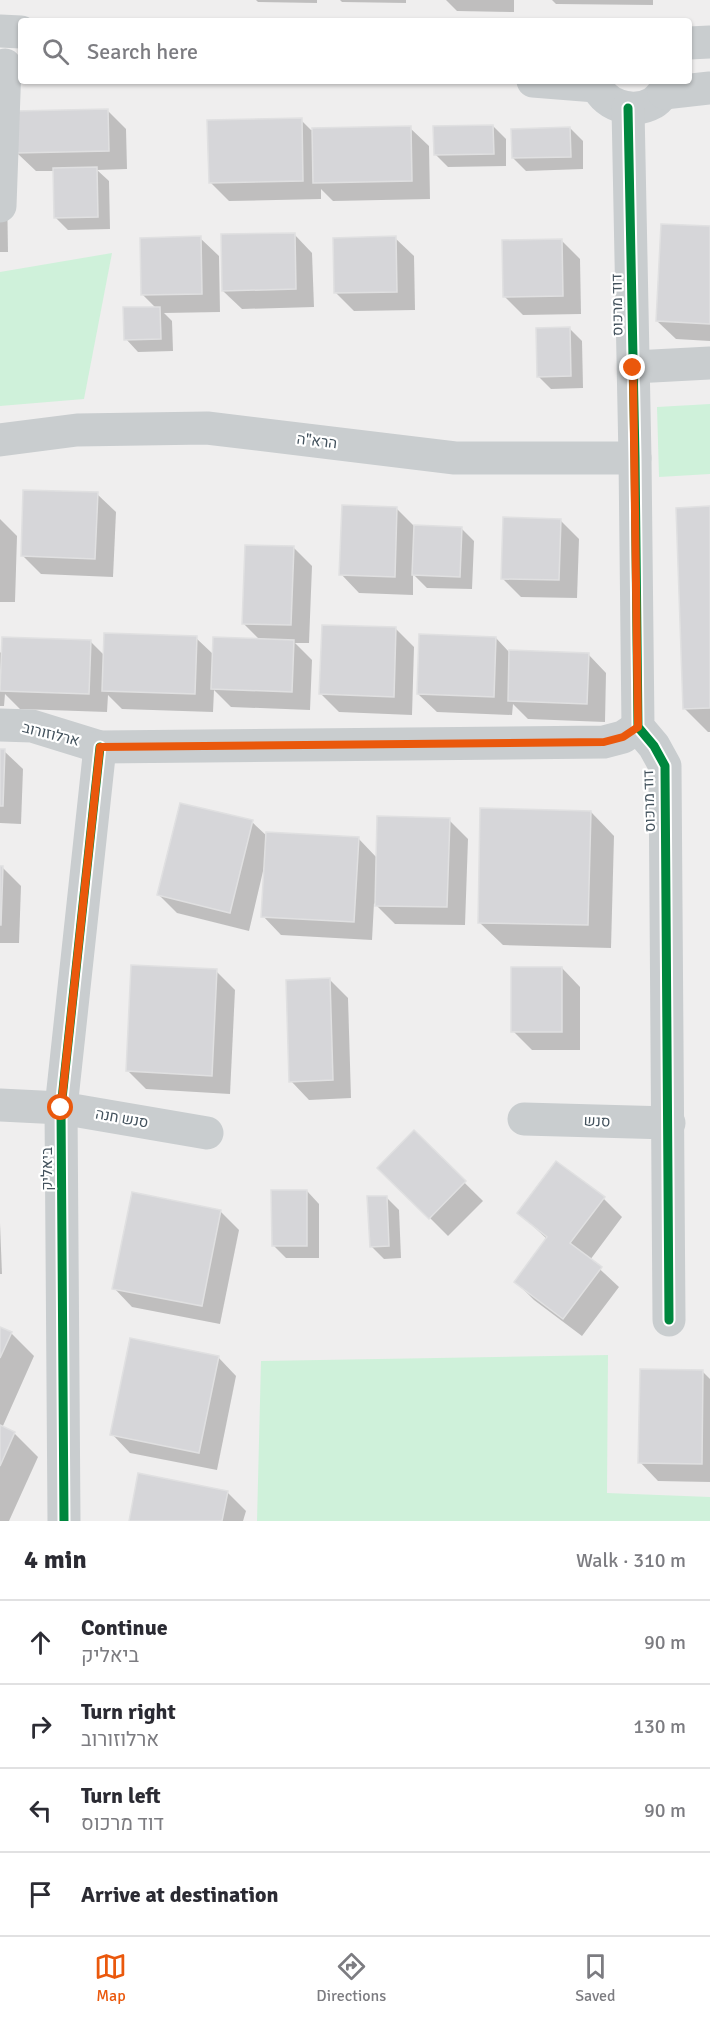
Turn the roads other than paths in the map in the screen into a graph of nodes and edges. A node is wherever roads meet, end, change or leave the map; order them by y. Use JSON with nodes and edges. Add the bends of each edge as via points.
{"nodes":[{"id":1,"x":0,"y":32,"type":"edge"},
{"id":2,"x":18,"y":32,"type":"edge"},
{"id":3,"x":710,"y":42,"type":"edge"},
{"id":4,"x":692,"y":43,"type":"edge"},
{"id":5,"x":9,"y":65,"type":"edge"},
{"id":6,"x":597,"y":84,"type":"edge"},
{"id":7,"x":667,"y":87,"type":"edge"},
{"id":8,"x":710,"y":88,"type":"edge"},
{"id":9,"x":628,"y":108,"type":"junction"},
{"id":10,"x":0,"y":206,"type":"edge"},
{"id":11,"x":710,"y":363,"type":"edge"},
{"id":12,"x":633,"y":368,"type":"junction"},
{"id":13,"x":0,"y":440,"type":"edge"},
{"id":14,"x":635,"y":458,"type":"junction"},
{"id":15,"x":0,"y":725,"type":"edge"},
{"id":16,"x":638,"y":727,"type":"junction"},
{"id":17,"x":100,"y":747,"type":"junction"},
{"id":18,"x":0,"y":1105,"type":"edge"},
{"id":19,"x":61,"y":1108,"type":"junction"},
{"id":20,"x":524,"y":1119,"type":"dead end"},
{"id":21,"x":669,"y":1123,"type":"junction"},
{"id":22,"x":207,"y":1132,"type":"dead end"},
{"id":23,"x":669,"y":1320,"type":"dead end"},
{"id":24,"x":64,"y":1521,"type":"edge"}],
"edges":[{"from":1,"to":2,"type":"street"},
{"from":3,"to":4,"type":"street"},
{"from":5,"to":10,"type":"street"},
{"from":6,"to":9,"type":"street","via":[[604,97]]},
{"from":7,"to":8,"type":"street"},
{"from":7,"to":9,"type":"street","via":[[654,102]]},
{"from":9,"to":12,"type":"street","name":"דוד מרכוס"},
{"from":11,"to":12,"type":"street"},
{"from":12,"to":14,"type":"street","name":"דוד מרכוס"},
{"from":13,"to":14,"type":"street","name":"הרא\"ה","via":[[77,430],[207,428],[455,458]]},
{"from":14,"to":16,"type":"street","name":"דוד מרכוס"},
{"from":15,"to":17,"type":"street","name":"ארלוזורוב","via":[[32,726]]},
{"from":16,"to":17,"type":"street","name":"ארלוזורוב","via":[[623,737],[604,742]]},
{"from":16,"to":21,"type":"street","name":"דוד מרכוס","via":[[665,766]]},
{"from":17,"to":19,"type":"street","name":"ביאליק"},
{"from":18,"to":19,"type":"street","name":"סנש חנה"},
{"from":19,"to":22,"type":"street","name":"סנש חנה"},
{"from":19,"to":24,"type":"street","name":"ביאליק"},
{"from":20,"to":21,"type":"street","name":"סנש"},
{"from":21,"to":23,"type":"street","name":"דוד מרכוס"}]}
